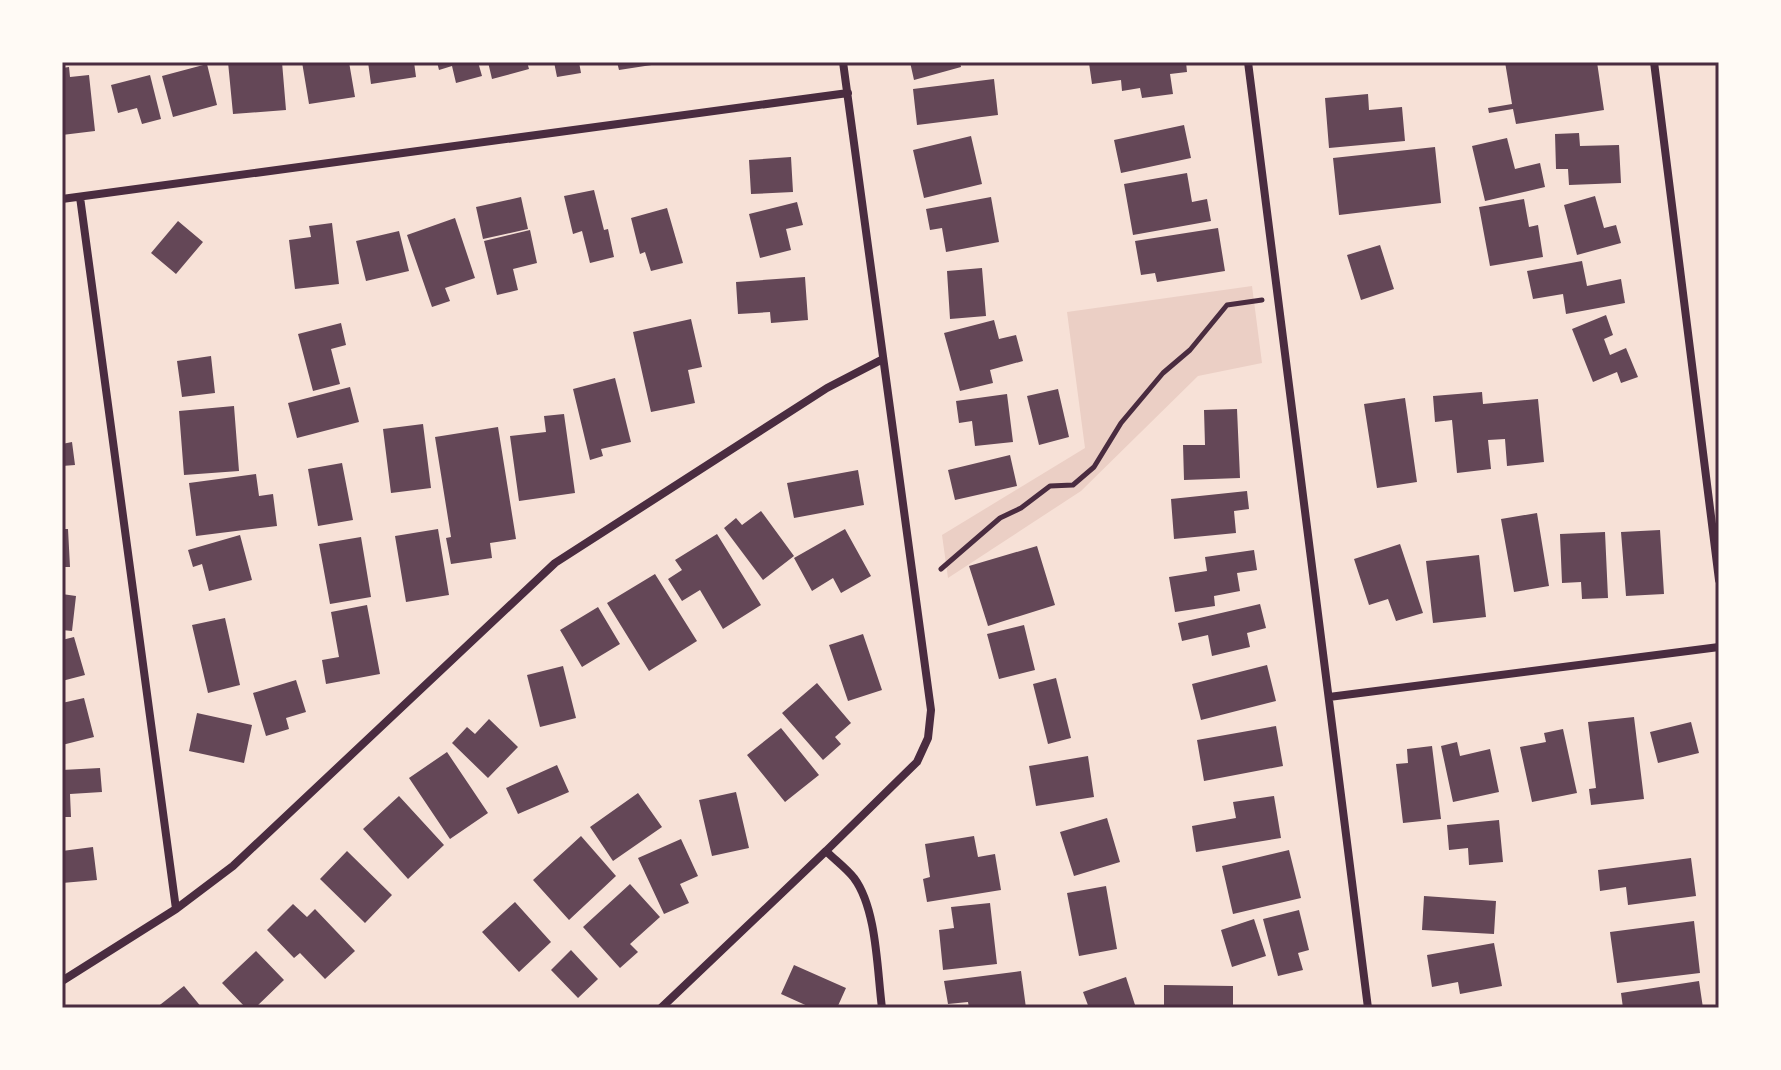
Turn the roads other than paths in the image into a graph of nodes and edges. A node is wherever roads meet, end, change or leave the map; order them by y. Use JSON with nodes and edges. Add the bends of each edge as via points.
{"nodes":[{"id":1,"x":843,"y":62,"type":"edge"},
{"id":2,"x":1248,"y":62,"type":"edge"},
{"id":3,"x":1654,"y":62,"type":"edge"},
{"id":4,"x":848,"y":93,"type":"junction"},
{"id":5,"x":80,"y":197,"type":"junction"},
{"id":6,"x":62,"y":199,"type":"edge"},
{"id":7,"x":883,"y":359,"type":"junction"},
{"id":8,"x":1719,"y":580,"type":"edge"},
{"id":9,"x":1719,"y":647,"type":"edge"},
{"id":10,"x":1329,"y":697,"type":"junction"},
{"id":11,"x":826,"y":851,"type":"junction"},
{"id":12,"x":176,"y":909,"type":"junction"},
{"id":13,"x":62,"y":981,"type":"edge"},
{"id":14,"x":661,"y":1008,"type":"edge"},
{"id":15,"x":882,"y":1008,"type":"edge"},
{"id":16,"x":1368,"y":1008,"type":"edge"}],
"edges":[{"from":1,"to":4,"type":"street"},
{"from":2,"to":10,"type":"street"},
{"from":3,"to":8,"type":"street"},
{"from":4,"to":5,"type":"street"},
{"from":4,"to":7,"type":"street"},
{"from":5,"to":6,"type":"street"},
{"from":5,"to":12,"type":"street"},
{"from":7,"to":11,"type":"street","via":[[931,724],[917,762]]},
{"from":7,"to":12,"type":"street","via":[[827,388],[555,563],[233,866]]},
{"from":9,"to":10,"type":"street"},
{"from":10,"to":16,"type":"street"},
{"from":11,"to":14,"type":"street"},
{"from":11,"to":15,"type":"street","via":[[853,876],[870,916]]},
{"from":12,"to":13,"type":"street"}]}
